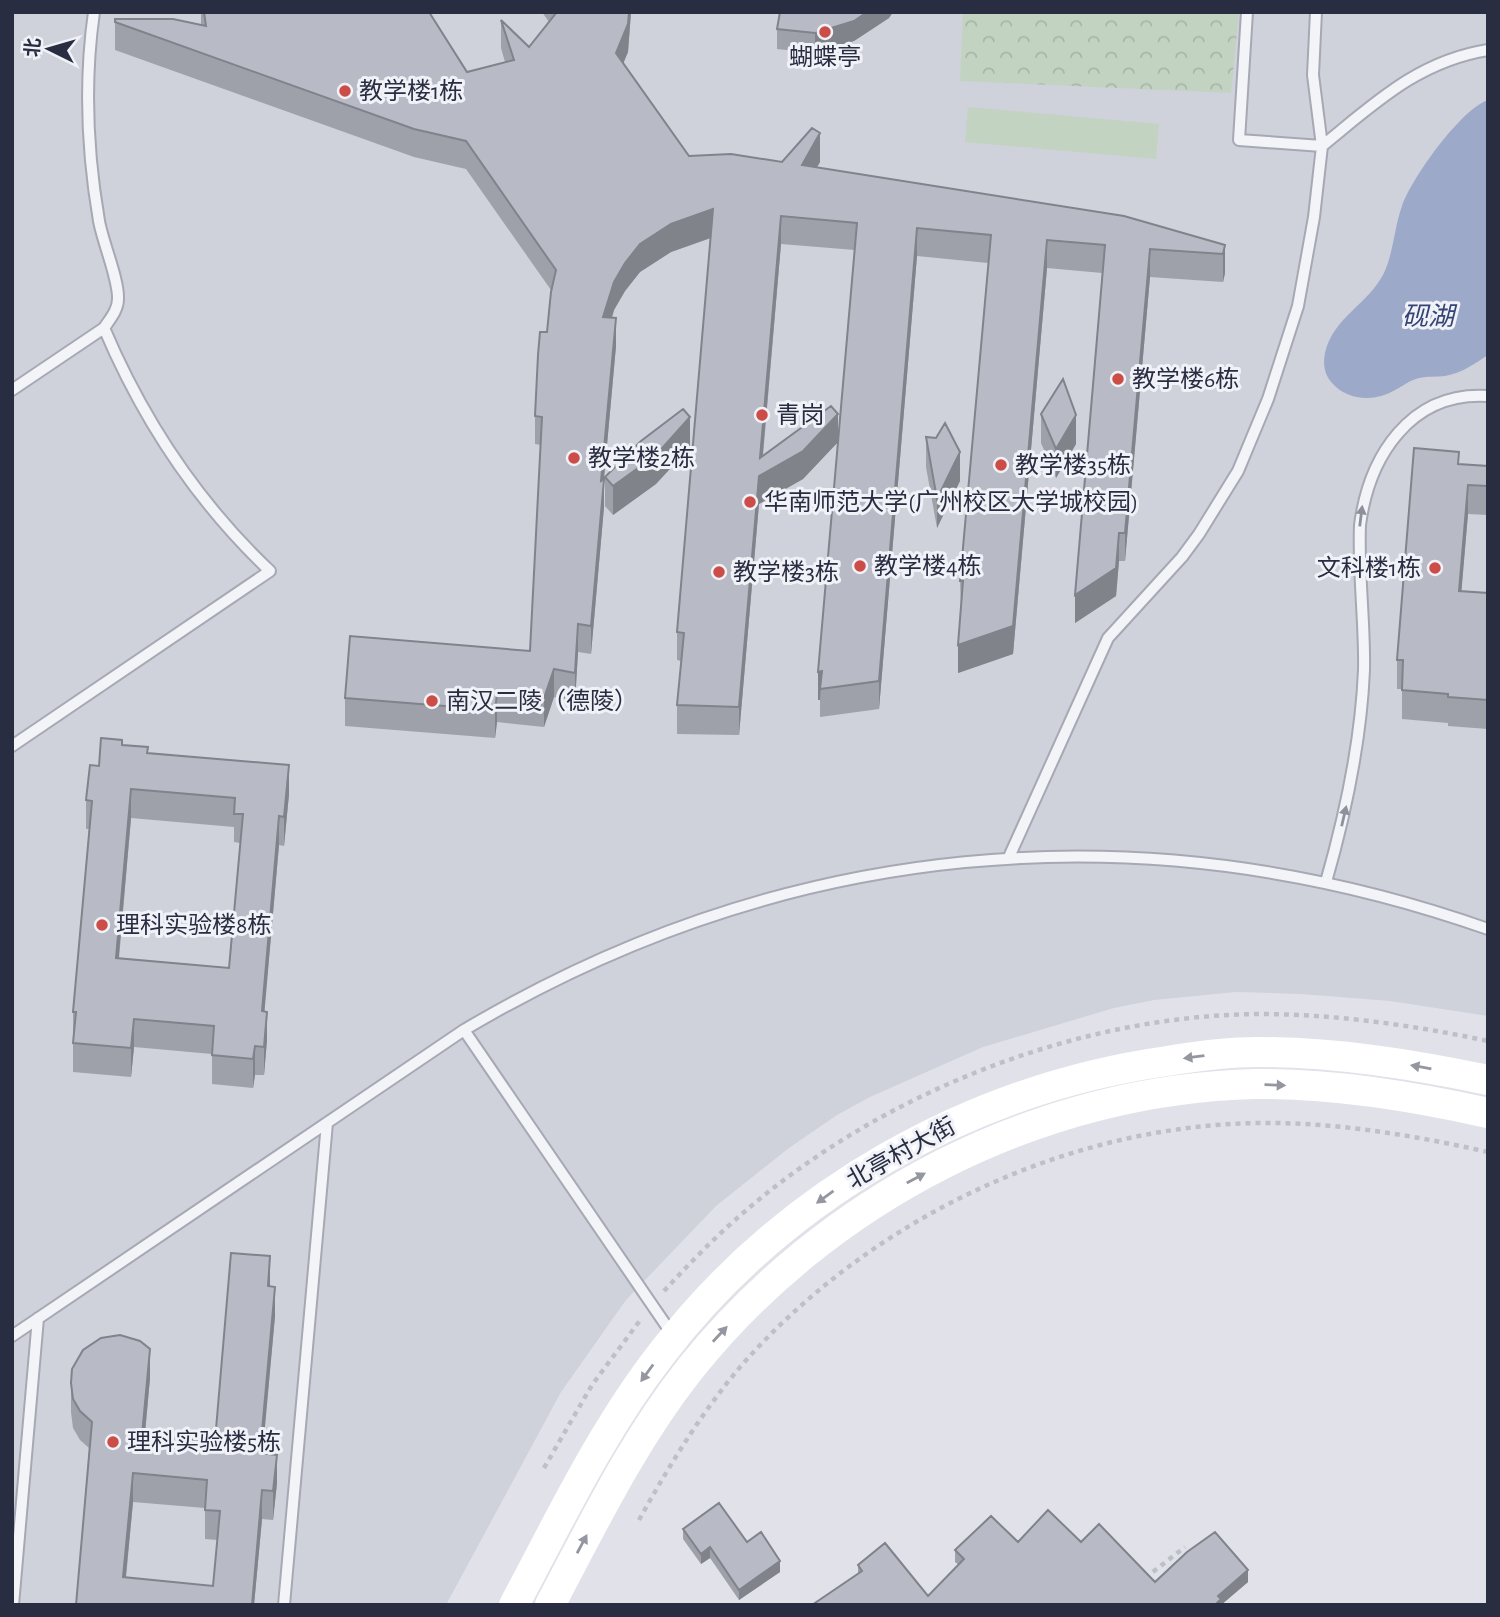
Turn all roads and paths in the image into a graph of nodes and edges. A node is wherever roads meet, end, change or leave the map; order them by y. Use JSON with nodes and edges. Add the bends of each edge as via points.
{"nodes":[{"id":1,"x":94,"y":12,"type":"edge"},
{"id":2,"x":1247,"y":12,"type":"edge"},
{"id":3,"x":1316,"y":12,"type":"edge"},
{"id":4,"x":1488,"y":50,"type":"edge"},
{"id":5,"x":1321,"y":146,"type":"junction"},
{"id":6,"x":104,"y":328,"type":"junction"},
{"id":7,"x":12,"y":390,"type":"edge"},
{"id":8,"x":1488,"y":396,"type":"edge"},
{"id":9,"x":12,"y":746,"type":"edge"},
{"id":10,"x":1009,"y":857,"type":"junction"},
{"id":11,"x":1326,"y":882,"type":"junction"},
{"id":12,"x":1488,"y":929,"type":"edge"},
{"id":13,"x":464,"y":1030,"type":"junction"},
{"id":14,"x":1488,"y":1080,"type":"edge"},
{"id":15,"x":1488,"y":1113,"type":"edge"},
{"id":16,"x":327,"y":1123,"type":"junction"},
{"id":17,"x":1488,"y":1152,"type":"edge"},
{"id":18,"x":38,"y":1318,"type":"junction"},
{"id":19,"x":640,"y":1320,"type":"dead end"},
{"id":20,"x":12,"y":1336,"type":"edge"},
{"id":21,"x":674,"y":1338,"type":"junction"},
{"id":22,"x":544,"y":1468,"type":"dead end"},
{"id":23,"x":639,"y":1520,"type":"dead end"},
{"id":24,"x":1185,"y":1547,"type":"dead end"},
{"id":25,"x":1136,"y":1569,"type":"edge"},
{"id":26,"x":1145,"y":1578,"type":"junction"},
{"id":27,"x":1140,"y":1583,"type":"edge"},
{"id":28,"x":13,"y":1605,"type":"edge"},
{"id":29,"x":284,"y":1605,"type":"edge"},
{"id":30,"x":514,"y":1605,"type":"edge"},
{"id":31,"x":550,"y":1605,"type":"edge"}],
"edges":[{"from":1,"to":6,"type":"lane","via":[[87,80],[90,152],[99,225],[118,295],[116,309]]},
{"from":2,"to":5,"type":"lane","via":[[1239,141]]},
{"from":3,"to":5,"type":"lane","via":[[1313,75]]},
{"from":4,"to":5,"type":"lane","via":[[1423,70]]},
{"from":5,"to":10,"type":"lane","via":[[1298,306],[1255,433],[1199,534],[1108,638]]},
{"from":6,"to":7,"type":"lane"},
{"from":6,"to":9,"type":"lane","via":[[134,394],[168,451],[199,495],[270,571]]},
{"from":11,"to":8,"type":"lane","one_way":true,"via":[[1357,742],[1364,671],[1359,545],[1370,482],[1397,432],[1412,419],[1444,402]]},
{"from":10,"to":11,"type":"lane","via":[[1162,858]]},
{"from":10,"to":13,"type":"lane","via":[[842,880],[758,901],[642,940],[535,989]]},
{"from":11,"to":12,"type":"lane"},
{"from":13,"to":16,"type":"lane"},
{"from":13,"to":21,"type":"lane"},
{"from":14,"to":21,"type":"main road","name":"北亭村大街","one_way":true,"via":[[1378,1059],[1256,1052],[1148,1063],[1026,1094],[936,1132],[841,1186],[768,1241]]},
{"from":31,"to":15,"type":"main road","name":"北亭村大街","one_way":true,"via":[[651,1423],[714,1340],[789,1266],[859,1213],[923,1174],[978,1147],[1059,1117],[1208,1088],[1257,1084],[1374,1091]]},
{"from":16,"to":18,"type":"lane"},
{"from":16,"to":29,"type":"lane"},
{"from":17,"to":23,"type":"path","via":[[1369,1129],[1222,1125],[1101,1146],[993,1183],[880,1245],[789,1318],[718,1395],[682,1444]]},
{"from":18,"to":20,"type":"lane"},
{"from":18,"to":28,"type":"lane"},
{"from":19,"to":22,"type":"path","via":[[592,1385]]},
{"from":21,"to":30,"type":"main road","name":"北亭村大街","one_way":true,"via":[[603,1439]]},
{"from":24,"to":26,"type":"path"},
{"from":25,"to":26,"type":"path"},
{"from":26,"to":27,"type":"path"}]}
